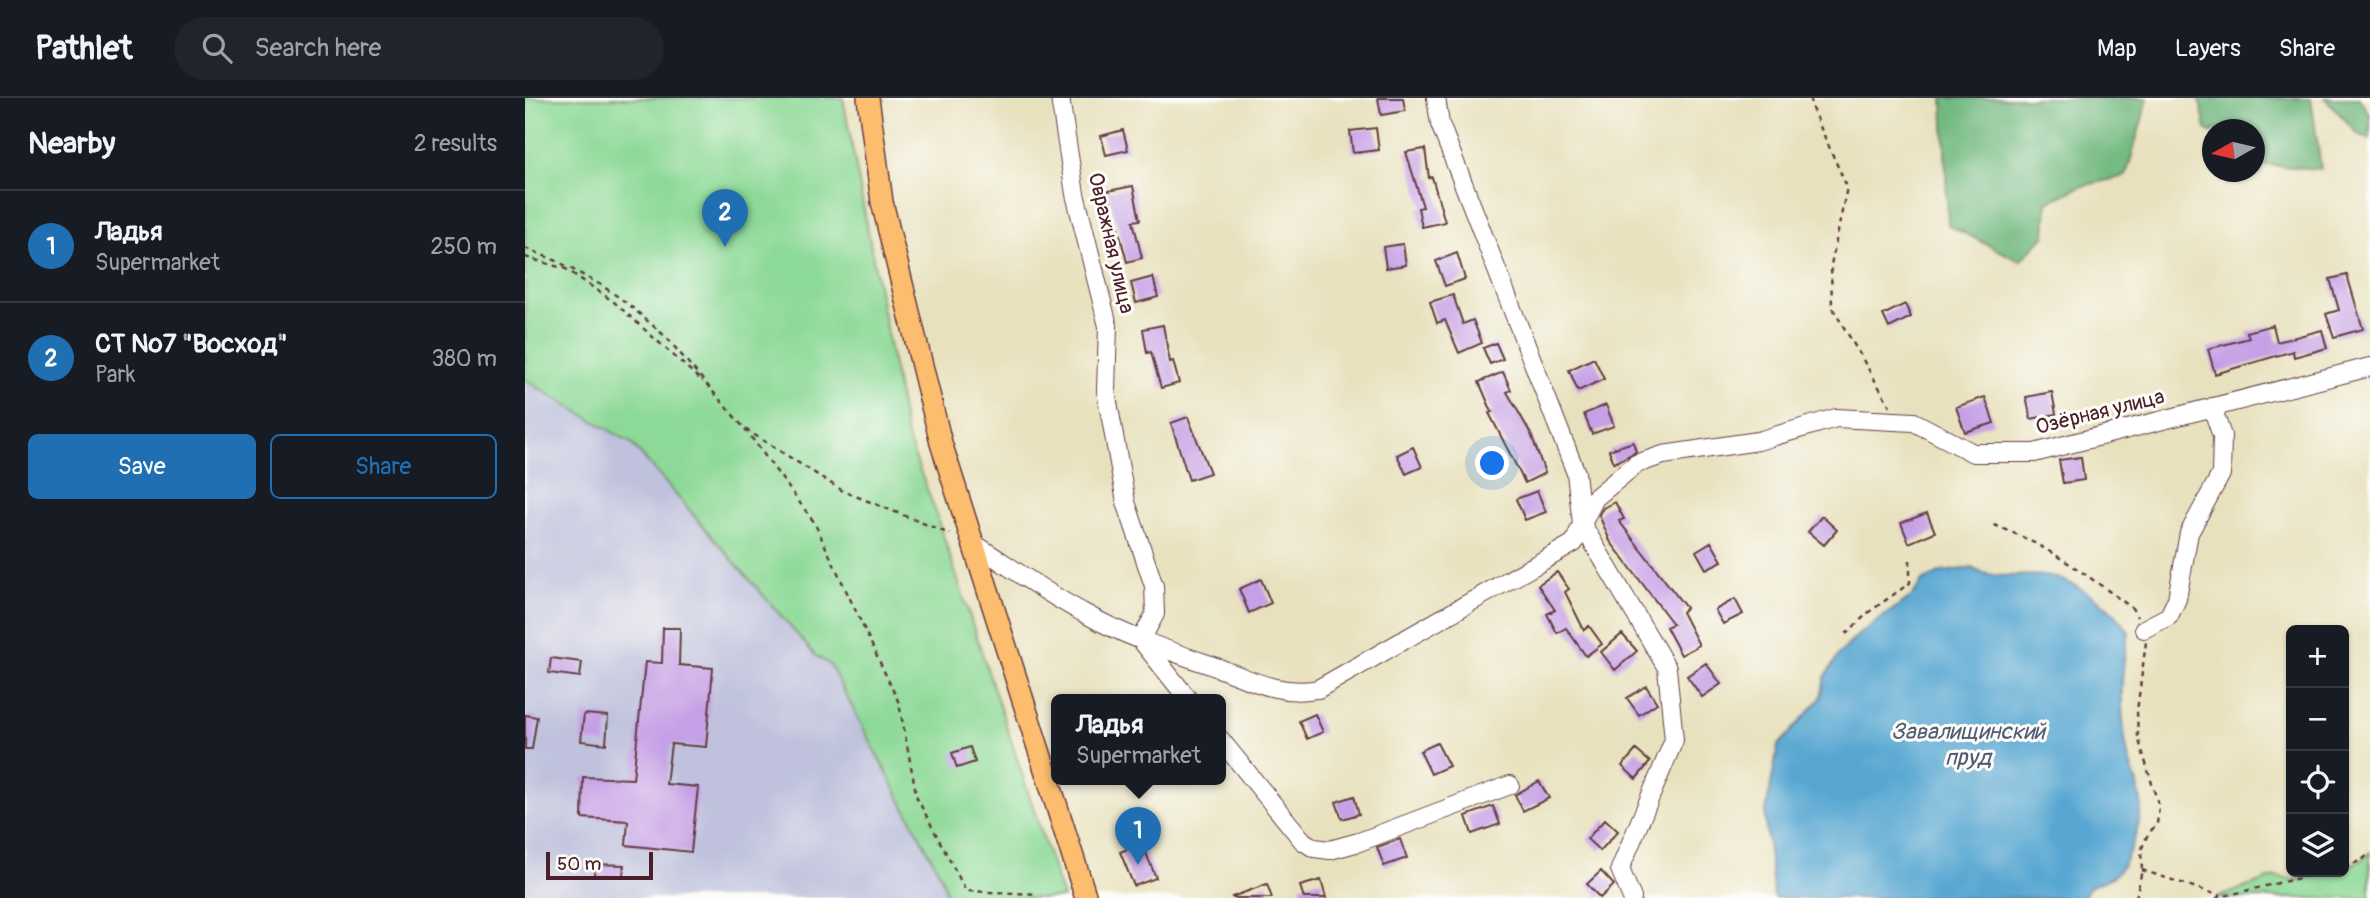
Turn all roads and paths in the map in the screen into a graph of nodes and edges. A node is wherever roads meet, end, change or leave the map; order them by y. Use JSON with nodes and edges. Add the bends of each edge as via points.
{"nodes":[{"id":1,"x":868,"y":98,"type":"edge"},
{"id":2,"x":1060,"y":98,"type":"edge"},
{"id":3,"x":1436,"y":98,"type":"edge"},
{"id":4,"x":1811,"y":98,"type":"edge"},
{"id":5,"x":525,"y":248,"type":"edge"},
{"id":6,"x":525,"y":257,"type":"edge"},
{"id":7,"x":2370,"y":367,"type":"edge"},
{"id":8,"x":711,"y":389,"type":"junction"},
{"id":9,"x":2212,"y":407,"type":"junction"},
{"id":10,"x":1899,"y":422,"type":"junction"},
{"id":11,"x":745,"y":429,"type":"junction"},
{"id":12,"x":1582,"y":524,"type":"junction"},
{"id":13,"x":1994,"y":525,"type":"dead end"},
{"id":14,"x":973,"y":543,"type":"junction"},
{"id":15,"x":1910,"y":559,"type":"dead end"},
{"id":16,"x":2144,"y":629,"type":"junction"},
{"id":17,"x":1846,"y":634,"type":"dead end"},
{"id":18,"x":1141,"y":640,"type":"junction"},
{"id":19,"x":1184,"y":694,"type":"edge"},
{"id":20,"x":1226,"y":746,"type":"edge"},
{"id":21,"x":1510,"y":785,"type":"dead end"},
{"id":22,"x":2370,"y":853,"type":"edge"},
{"id":23,"x":2349,"y":865,"type":"edge"},
{"id":24,"x":2142,"y":870,"type":"junction"},
{"id":25,"x":2303,"y":877,"type":"edge"},
{"id":26,"x":1038,"y":894,"type":"dead end"},
{"id":27,"x":2221,"y":896,"type":"junction"},
{"id":28,"x":1086,"y":898,"type":"edge"},
{"id":29,"x":1632,"y":898,"type":"edge"},
{"id":30,"x":2136,"y":898,"type":"edge"},
{"id":31,"x":2216,"y":898,"type":"edge"}],
"edges":[{"from":1,"to":14,"type":"main road","via":[[882,202],[941,443]]},
{"from":2,"to":18,"type":"street","name":"Овражная улица","via":[[1075,194],[1108,326],[1106,391],[1126,502],[1154,586],[1155,614]]},
{"from":3,"to":12,"type":"street","via":[[1440,124],[1572,461]]},
{"from":4,"to":10,"type":"path","via":[[1847,187],[1831,265],[1832,307]]},
{"from":5,"to":8,"type":"path","via":[[557,261],[627,303],[666,337]]},
{"from":6,"to":8,"type":"path","via":[[566,269],[614,302]]},
{"from":7,"to":9,"type":"street","name":"Озёрная улица"},
{"from":8,"to":11,"type":"path"},
{"from":9,"to":10,"type":"street","name":"Озёрная улица","via":[[2034,453],[1973,453],[1914,422]]},
{"from":9,"to":16,"type":"street","via":[[2222,436],[2221,474],[2189,533],[2178,599],[2169,616]]},
{"from":10,"to":12,"type":"street","name":"Озёрная улица","via":[[1836,418],[1758,441],[1654,458],[1636,464],[1595,498]]},
{"from":11,"to":14,"type":"path","via":[[843,491]]},
{"from":11,"to":26,"type":"path","via":[[820,534],[899,703],[917,798],[966,891]]},
{"from":12,"to":18,"type":"street","name":"Озёрная улица","via":[[1574,544],[1318,689],[1278,691]]},
{"from":12,"to":29,"type":"street","via":[[1667,668],[1674,740],[1620,869]]},
{"from":13,"to":16,"type":"path","via":[[2028,537],[2081,570],[2132,608]]},
{"from":14,"to":18,"type":"street","name":"Озёрная улица","via":[[1081,612]]},
{"from":14,"to":28,"type":"main road"},
{"from":15,"to":17,"type":"path","via":[[1910,583]]},
{"from":16,"to":24,"type":"path","via":[[2139,737],[2159,807],[2157,824],[2141,850]]},
{"from":18,"to":19,"type":"street"},
{"from":20,"to":21,"type":"street","via":[[1303,841],[1314,848],[1329,850],[1359,842]]},
{"from":22,"to":23,"type":"path"},
{"from":24,"to":27,"type":"path"},
{"from":24,"to":30,"type":"path"},
{"from":25,"to":27,"type":"path"},
{"from":27,"to":31,"type":"path"}]}
